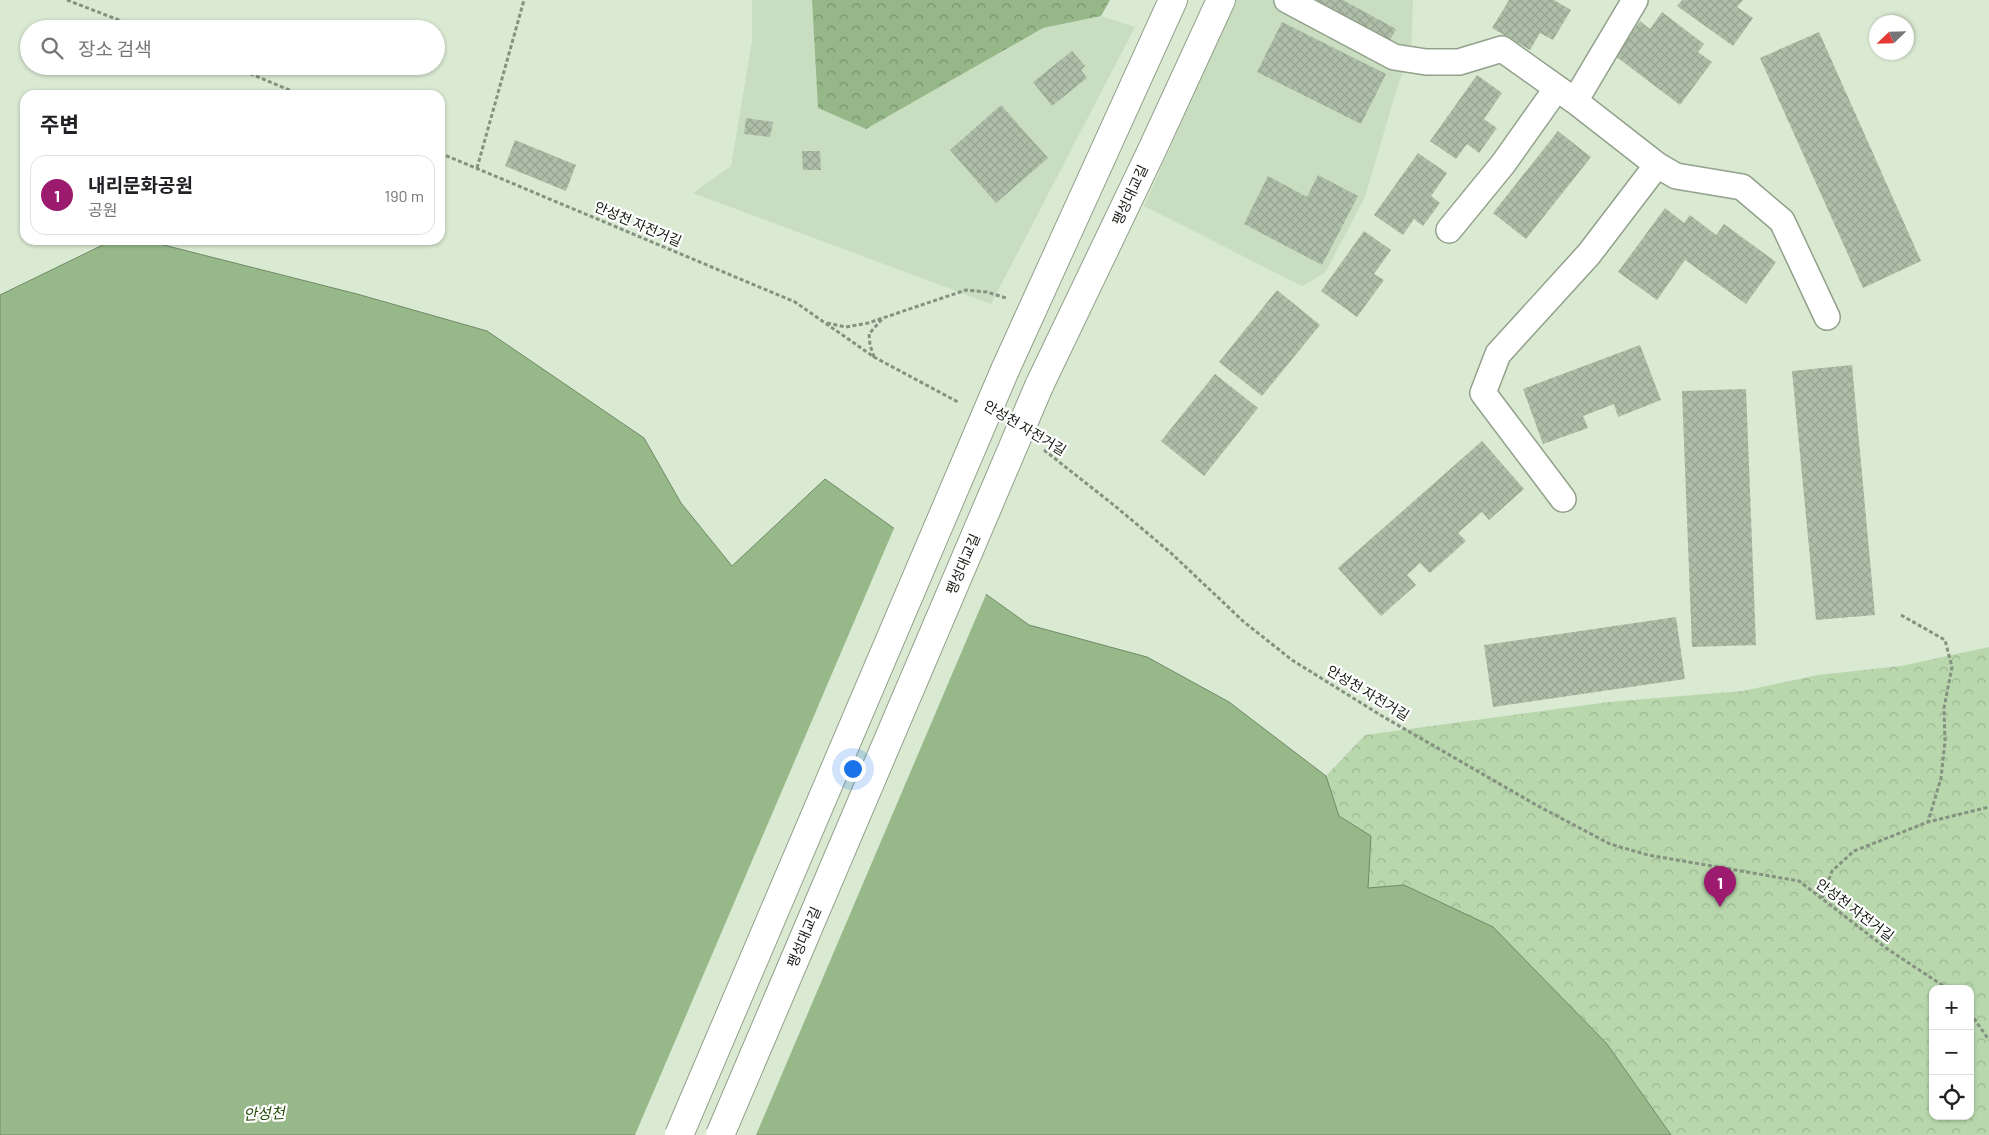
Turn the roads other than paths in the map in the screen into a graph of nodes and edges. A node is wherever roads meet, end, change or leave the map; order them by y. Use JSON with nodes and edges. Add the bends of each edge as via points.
{"nodes":[{"id":1,"x":1173,"y":0,"type":"edge"},
{"id":2,"x":1221,"y":0,"type":"edge"},
{"id":3,"x":1287,"y":0,"type":"edge"},
{"id":4,"x":1635,"y":0,"type":"edge"},
{"id":5,"x":1566,"y":95,"type":"junction"},
{"id":6,"x":1657,"y":165,"type":"junction"},
{"id":7,"x":1449,"y":230,"type":"dead end"},
{"id":8,"x":1826,"y":316,"type":"dead end"},
{"id":9,"x":1563,"y":500,"type":"dead end"},
{"id":10,"x":679,"y":1135,"type":"edge"},
{"id":11,"x":720,"y":1135,"type":"edge"}],
"edges":[{"from":1,"to":10,"type":"main road","bridge":true,"via":[[1005,370]]},
{"from":2,"to":11,"type":"main road","name":"팽성대교길","bridge":true,"via":[[1039,386]]},
{"from":3,"to":5,"type":"street","via":[[1394,57],[1426,62],[1459,62],[1502,49]]},
{"from":4,"to":5,"type":"street"},
{"from":5,"to":6,"type":"street"},
{"from":5,"to":7,"type":"street"},
{"from":6,"to":8,"type":"street","via":[[1676,176],[1742,187],[1782,221]]},
{"from":6,"to":9,"type":"street","via":[[1589,254],[1498,354],[1483,393]]}]}
